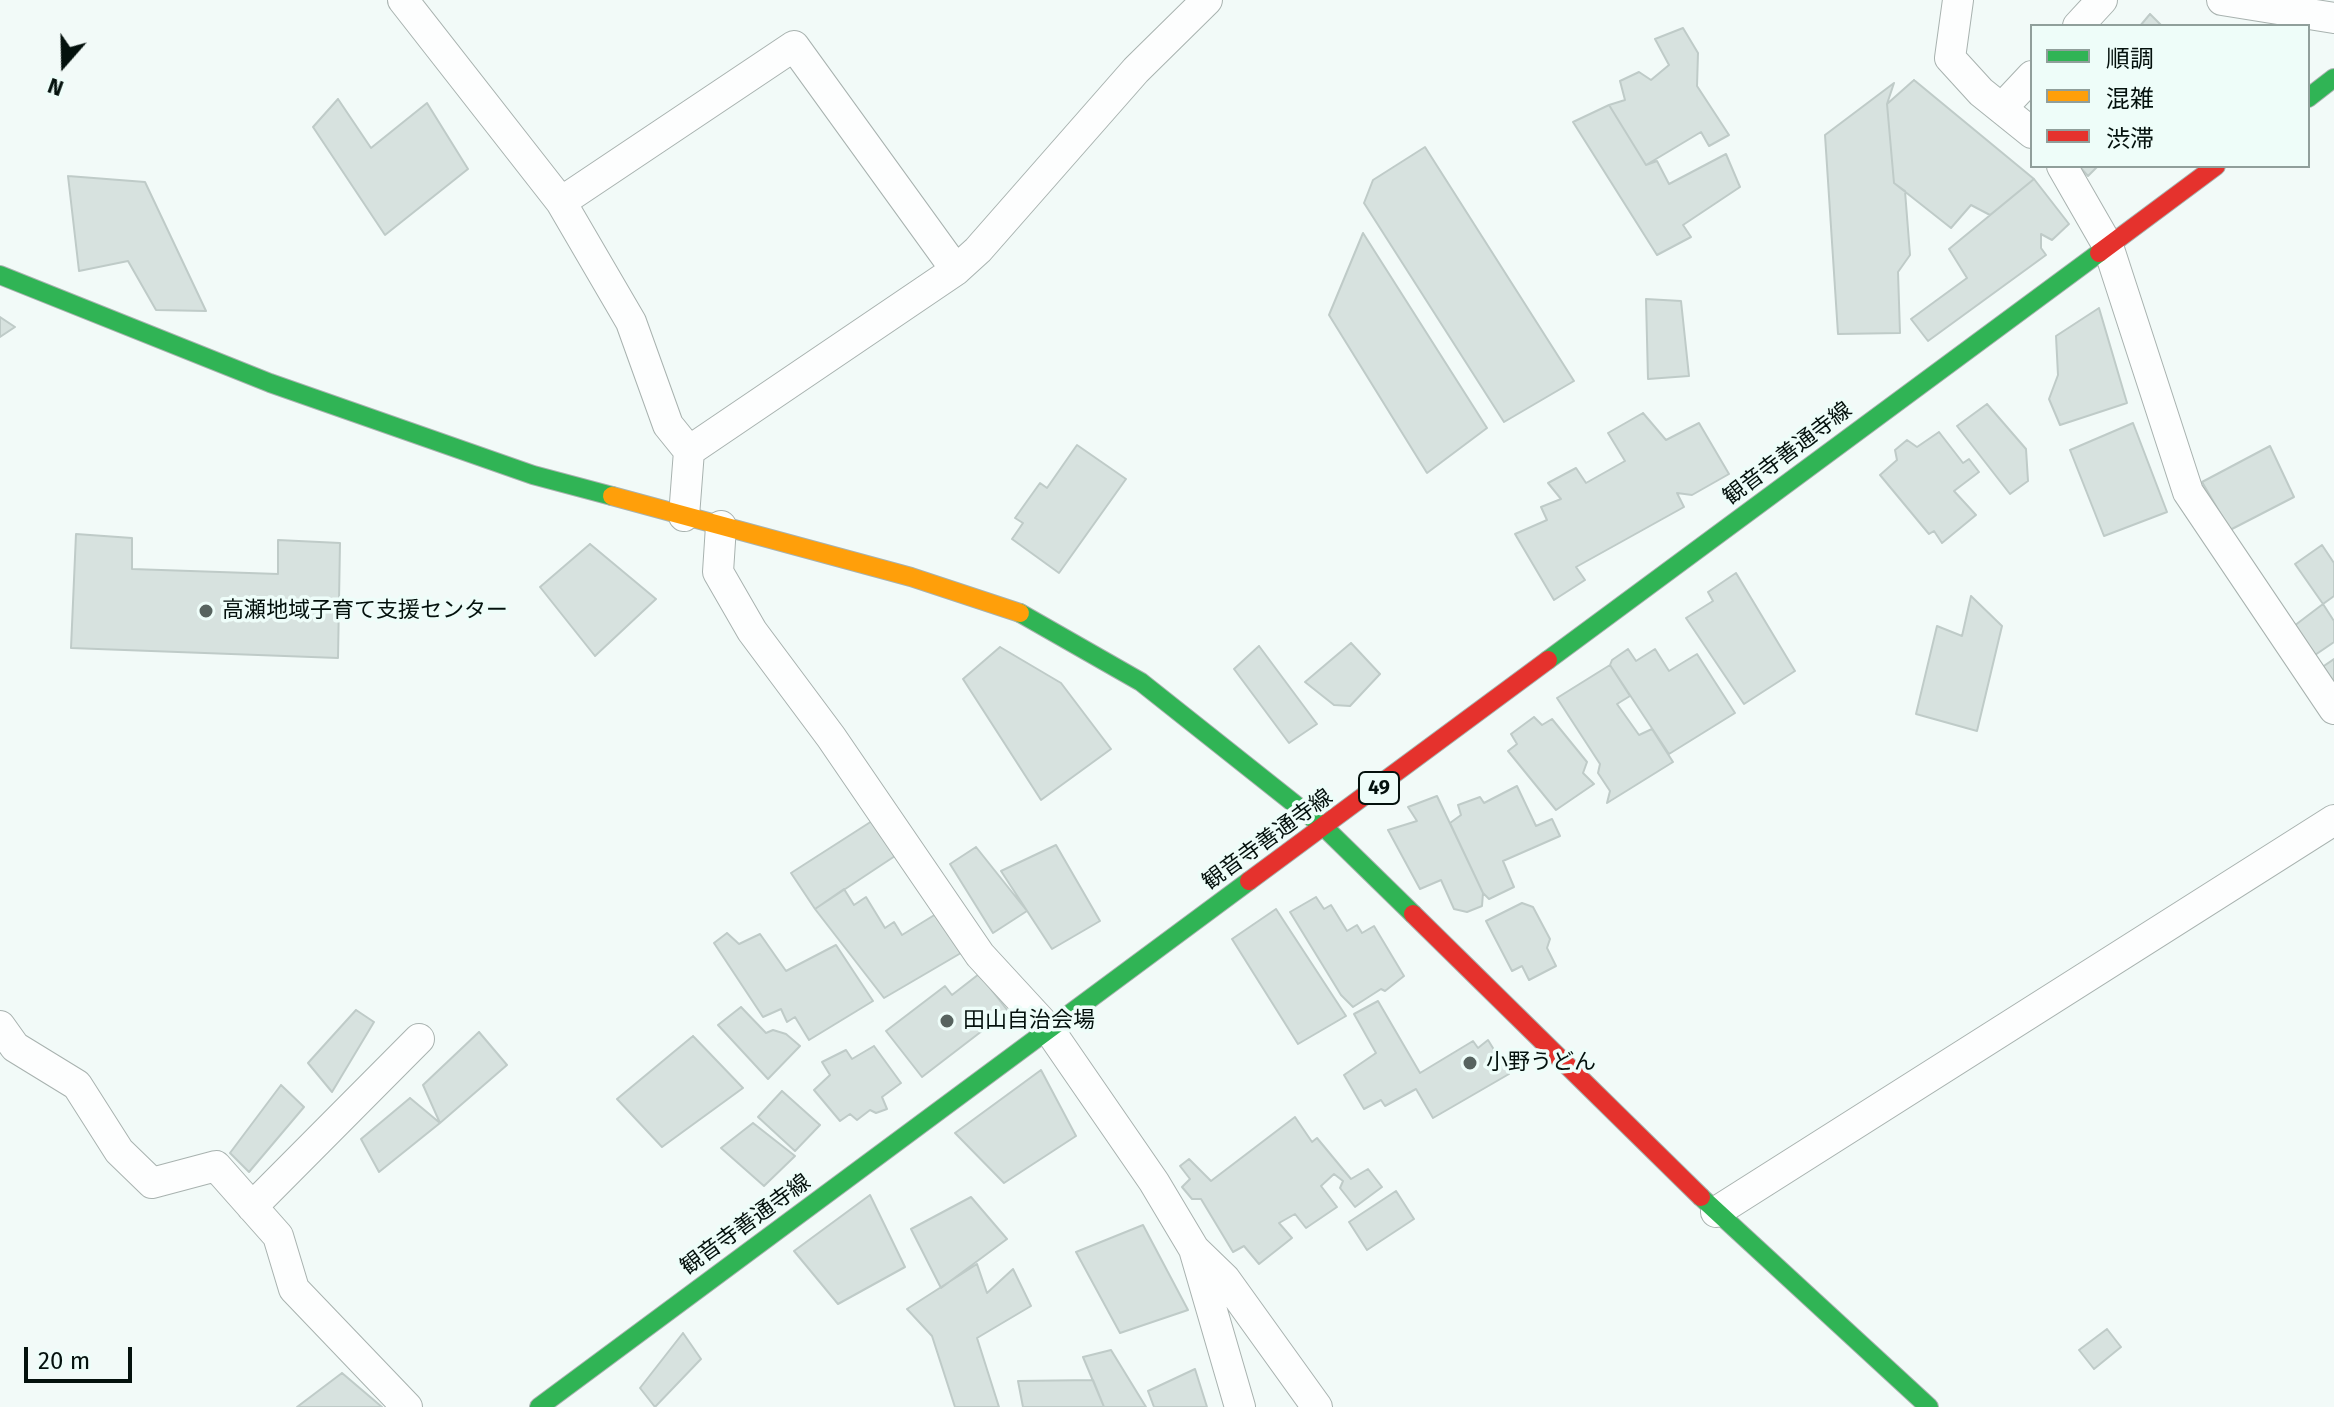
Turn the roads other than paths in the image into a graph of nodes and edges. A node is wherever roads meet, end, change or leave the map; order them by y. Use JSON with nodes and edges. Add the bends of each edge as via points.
{"nodes":[{"id":1,"x":403,"y":0,"type":"edge"},
{"id":2,"x":1207,"y":0,"type":"edge"},
{"id":3,"x":1958,"y":0,"type":"edge"},
{"id":4,"x":2102,"y":0,"type":"edge"},
{"id":5,"x":2222,"y":0,"type":"edge"},
{"id":6,"x":2334,"y":18,"type":"edge"},
{"id":7,"x":2080,"y":24,"type":"edge"},
{"id":8,"x":2030,"y":78,"type":"edge"},
{"id":9,"x":2334,"y":78,"type":"edge"},
{"id":10,"x":2310,"y":96,"type":"edge"},
{"id":11,"x":2002,"y":108,"type":"junction"},
{"id":12,"x":2030,"y":131,"type":"edge"},
{"id":13,"x":2063,"y":168,"type":"edge"},
{"id":14,"x":2213,"y":168,"type":"edge"},
{"id":15,"x":561,"y":202,"type":"junction"},
{"id":16,"x":2108,"y":246,"type":"junction"},
{"id":17,"x":956,"y":270,"type":"junction"},
{"id":18,"x":0,"y":275,"type":"edge"},
{"id":19,"x":689,"y":451,"type":"junction"},
{"id":20,"x":684,"y":516,"type":"junction"},
{"id":21,"x":721,"y":526,"type":"junction"},
{"id":22,"x":2334,"y":709,"type":"edge"},
{"id":23,"x":2334,"y":820,"type":"edge"},
{"id":24,"x":1325,"y":828,"type":"junction"},
{"id":25,"x":0,"y":1026,"type":"edge"},
{"id":26,"x":1050,"y":1031,"type":"junction"},
{"id":27,"x":419,"y":1039,"type":"dead end"},
{"id":28,"x":252,"y":1207,"type":"junction"},
{"id":29,"x":1716,"y":1212,"type":"junction"},
{"id":30,"x":1194,"y":1249,"type":"junction"},
{"id":31,"x":407,"y":1407,"type":"edge"},
{"id":32,"x":539,"y":1407,"type":"edge"},
{"id":33,"x":1240,"y":1407,"type":"edge"},
{"id":34,"x":1317,"y":1407,"type":"edge"},
{"id":35,"x":1929,"y":1407,"type":"edge"}],
"edges":[{"from":1,"to":15,"type":"street"},
{"from":2,"to":17,"type":"street","via":[[1136,70]]},
{"from":3,"to":11,"type":"street","via":[[1950,58]]},
{"from":4,"to":7,"type":"street"},
{"from":5,"to":6,"type":"street"},
{"from":8,"to":11,"type":"street"},
{"from":9,"to":10,"type":"street"},
{"from":11,"to":12,"type":"street"},
{"from":13,"to":16,"type":"street"},
{"from":14,"to":16,"type":"street","name":"観音寺善通寺線","number":"49"},
{"from":15,"to":17,"type":"street","via":[[794,46]]},
{"from":15,"to":19,"type":"street","via":[[631,322],[668,425]]},
{"from":16,"to":22,"type":"street","via":[[2188,492]]},
{"from":16,"to":24,"type":"street","name":"観音寺善通寺線","number":"49"},
{"from":17,"to":19,"type":"street"},
{"from":18,"to":20,"type":"street","via":[[284,388],[533,475]]},
{"from":19,"to":20,"type":"street"},
{"from":20,"to":21,"type":"street"},
{"from":21,"to":24,"type":"street","via":[[911,577],[1022,614],[1141,682]]},
{"from":21,"to":26,"type":"street","via":[[718,572],[752,631],[983,961]]},
{"from":23,"to":29,"type":"street"},
{"from":24,"to":26,"type":"street","name":"観音寺善通寺線","number":"49"},
{"from":24,"to":29,"type":"street"},
{"from":25,"to":28,"type":"street","via":[[15,1047],[77,1085],[119,1151],[152,1183],[216,1166]]},
{"from":26,"to":30,"type":"street"},
{"from":26,"to":32,"type":"street","name":"観音寺善通寺線","number":"49"},
{"from":27,"to":28,"type":"street"},
{"from":28,"to":31,"type":"street","via":[[278,1236],[294,1289]]},
{"from":29,"to":35,"type":"street"},
{"from":30,"to":33,"type":"street"},
{"from":30,"to":34,"type":"street","via":[[1225,1279]]}]}
